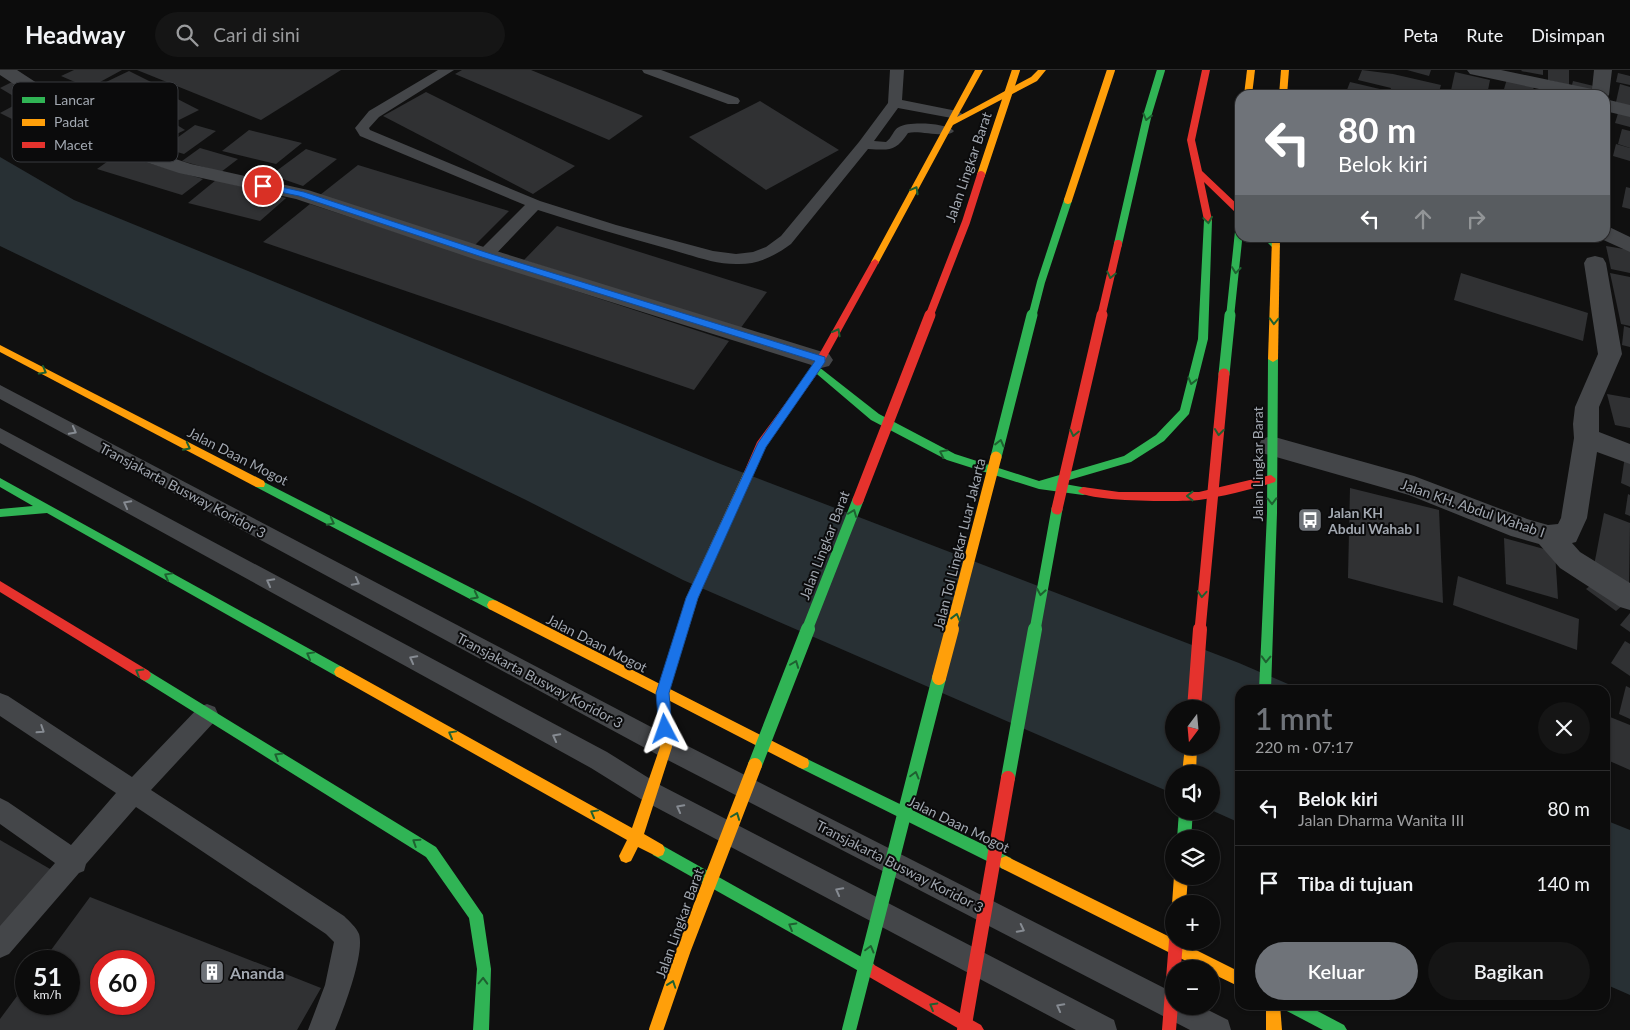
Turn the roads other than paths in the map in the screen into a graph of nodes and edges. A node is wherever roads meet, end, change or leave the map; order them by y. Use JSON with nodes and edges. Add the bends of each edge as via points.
{"nodes":[{"id":1,"x":5,"y":70,"type":"edge"},
{"id":2,"x":447,"y":70,"type":"edge"},
{"id":3,"x":649,"y":70,"type":"edge"},
{"id":4,"x":897,"y":70,"type":"edge"},
{"id":5,"x":979,"y":70,"type":"edge"},
{"id":6,"x":1016,"y":70,"type":"edge"},
{"id":7,"x":1042,"y":70,"type":"edge"},
{"id":8,"x":1111,"y":70,"type":"edge"},
{"id":9,"x":1161,"y":70,"type":"edge"},
{"id":10,"x":1206,"y":70,"type":"edge"},
{"id":11,"x":1251,"y":70,"type":"edge"},
{"id":12,"x":1285,"y":70,"type":"edge"},
{"id":13,"x":1476,"y":70,"type":"edge"},
{"id":14,"x":1603,"y":70,"type":"edge"},
{"id":15,"x":23,"y":82,"type":"edge"},
{"id":16,"x":1249,"y":90,"type":"edge"},
{"id":17,"x":1283,"y":90,"type":"edge"},
{"id":18,"x":1569,"y":90,"type":"edge"},
{"id":19,"x":1601,"y":90,"type":"edge"},
{"id":20,"x":733,"y":101,"type":"dead end"},
{"id":21,"x":895,"y":103,"type":"junction"},
{"id":22,"x":1610,"y":106,"type":"edge"},
{"id":23,"x":1630,"y":111,"type":"edge"},
{"id":24,"x":952,"y":123,"type":"junction"},
{"id":25,"x":864,"y":145,"type":"junction"},
{"id":26,"x":165,"y":162,"type":"edge"},
{"id":27,"x":1198,"y":172,"type":"junction"},
{"id":28,"x":535,"y":204,"type":"junction"},
{"id":29,"x":1235,"y":207,"type":"edge"},
{"id":30,"x":1610,"y":236,"type":"edge"},
{"id":31,"x":1238,"y":242,"type":"edge"},
{"id":32,"x":1276,"y":242,"type":"edge"},
{"id":33,"x":1630,"y":245,"type":"edge"},
{"id":34,"x":485,"y":255,"type":"junction"},
{"id":35,"x":1595,"y":263,"type":"dead end"},
{"id":36,"x":0,"y":348,"type":"edge"},
{"id":37,"x":819,"y":364,"type":"junction"},
{"id":38,"x":0,"y":391,"type":"edge"},
{"id":39,"x":0,"y":435,"type":"edge"},
{"id":40,"x":1586,"y":438,"type":"junction"},
{"id":41,"x":1271,"y":446,"type":"junction"},
{"id":42,"x":1630,"y":454,"type":"edge"},
{"id":43,"x":1271,"y":479,"type":"junction"},
{"id":44,"x":0,"y":482,"type":"edge"},
{"id":45,"x":1039,"y":485,"type":"junction"},
{"id":46,"x":46,"y":509,"type":"junction"},
{"id":47,"x":0,"y":513,"type":"edge"},
{"id":48,"x":1548,"y":536,"type":"junction"},
{"id":49,"x":0,"y":586,"type":"edge"},
{"id":50,"x":1630,"y":598,"type":"edge"},
{"id":51,"x":1265,"y":685,"type":"edge"},
{"id":52,"x":663,"y":693,"type":"junction"},
{"id":53,"x":1195,"y":700,"type":"edge"},
{"id":54,"x":0,"y":703,"type":"edge"},
{"id":55,"x":207,"y":714,"type":"junction"},
{"id":56,"x":666,"y":746,"type":"junction"},
{"id":57,"x":134,"y":791,"type":"junction"},
{"id":58,"x":652,"y":793,"type":"junction"},
{"id":59,"x":0,"y":810,"type":"edge"},
{"id":60,"x":636,"y":837,"type":"junction"},
{"id":61,"x":626,"y":856,"type":"dead end"},
{"id":62,"x":74,"y":862,"type":"junction"},
{"id":63,"x":0,"y":945,"type":"edge"},
{"id":64,"x":1175,"y":950,"type":"edge"},
{"id":65,"x":1235,"y":978,"type":"edge"},
{"id":66,"x":1273,"y":1010,"type":"edge"},
{"id":67,"x":1300,"y":1010,"type":"edge"},
{"id":68,"x":321,"y":1030,"type":"edge"},
{"id":69,"x":481,"y":1030,"type":"edge"},
{"id":70,"x":656,"y":1030,"type":"edge"},
{"id":71,"x":849,"y":1030,"type":"edge"},
{"id":72,"x":964,"y":1030,"type":"edge"},
{"id":73,"x":976,"y":1030,"type":"edge"},
{"id":74,"x":1104,"y":1030,"type":"edge"},
{"id":75,"x":1169,"y":1030,"type":"edge"},
{"id":76,"x":1218,"y":1030,"type":"edge"},
{"id":77,"x":1274,"y":1030,"type":"edge"},
{"id":78,"x":1339,"y":1030,"type":"edge"}],
"edges":[{"from":1,"to":15,"type":"street"},
{"from":2,"to":28,"type":"lane","via":[[374,114],[362,128],[365,133]]},
{"from":3,"to":20,"type":"lane"},
{"from":4,"to":21,"type":"lane"},
{"from":5,"to":24,"type":"main road","name":"Jalan Lingkar Barat"},
{"from":70,"to":6,"type":"main road","name":"Jalan Lingkar Barat","one_way":true,"bridge":true,"via":[[684,949],[966,222]]},
{"from":7,"to":24,"type":"main road","via":[[1019,88]]},
{"from":71,"to":8,"type":"main road","name":"Jalan Tol Lingkar Luar Jakarta","one_way":true,"bridge":true,"via":[[1041,282]]},
{"from":9,"to":72,"type":"main road","one_way":true,"bridge":true,"via":[[1148,113],[1051,535]]},
{"from":10,"to":27,"type":"main road","via":[[1191,140]]},
{"from":11,"to":16,"type":"main road"},
{"from":12,"to":17,"type":"main road"},
{"from":13,"to":18,"type":"street"},
{"from":14,"to":19,"type":"street"},
{"from":21,"to":24,"type":"lane"},
{"from":21,"to":25,"type":"lane"},
{"from":22,"to":23,"type":"street"},
{"from":24,"to":25,"type":"lane","via":[[903,130],[888,146]]},
{"from":37,"to":24,"type":"main road","name":"Jalan Lingkar Barat","one_way":true},
{"from":25,"to":28,"type":"lane","via":[[786,240],[772,251],[755,257],[713,256]]},
{"from":26,"to":34,"type":"street","via":[[301,194]]},
{"from":27,"to":29,"type":"main road"},
{"from":27,"to":45,"type":"main road","one_way":true,"via":[[1209,233],[1203,339],[1185,411],[1160,438],[1127,459]]},
{"from":28,"to":34,"type":"lane"},
{"from":30,"to":33,"type":"street"},
{"from":31,"to":53,"type":"main road","one_way":true,"bridge":true,"via":[[1204,574]]},
{"from":32,"to":41,"type":"main road","name":"Jalan Lingkar Barat","one_way":true},
{"from":34,"to":37,"type":"street"},
{"from":35,"to":40,"type":"street","via":[[1610,354],[1587,407]]},
{"from":36,"to":52,"type":"main road","name":"Jalan Daan Mogot","one_way":true},
{"from":45,"to":37,"type":"main road","one_way":true,"via":[[951,457],[875,417]]},
{"from":37,"to":52,"type":"main road","name":"Jalan Lingkar Barat","via":[[761,445],[692,598]]},
{"from":38,"to":56,"type":"lane","name":"Transjakarta Busway Koridor 3","one_way":true},
{"from":58,"to":39,"type":"lane","one_way":true,"via":[[599,760]]},
{"from":40,"to":42,"type":"street"},
{"from":40,"to":48,"type":"street","name":"Jalan KH. Abdul Wahab I","via":[[1574,518],[1566,534]]},
{"from":41,"to":43,"type":"main road","name":"Jalan Lingkar Barat"},
{"from":41,"to":48,"type":"street","name":"Jalan KH. Abdul Wahab I","via":[[1414,486]]},
{"from":43,"to":45,"type":"main road","one_way":true,"via":[[1199,496],[1119,496]]},
{"from":43,"to":51,"type":"main road","name":"Jalan Lingkar Barat","one_way":true},
{"from":44,"to":46,"type":"main road"},
{"from":46,"to":47,"type":"main road"},
{"from":60,"to":46,"type":"main road","one_way":true},
{"from":48,"to":50,"type":"street","via":[[1570,560]]},
{"from":55,"to":49,"type":"main road","one_way":true},
{"from":52,"to":56,"type":"main road","name":"Jalan Lingkar Barat"},
{"from":52,"to":65,"type":"main road","name":"Jalan Daan Mogot"},
{"from":54,"to":57,"type":"lane","one_way":true},
{"from":55,"to":57,"type":"lane"},
{"from":69,"to":55,"type":"main road","one_way":true,"via":[[484,969],[476,915],[431,852]]},
{"from":56,"to":58,"type":"main road","name":"Jalan Lingkar Barat"},
{"from":56,"to":76,"type":"lane","name":"Transjakarta Busway Koridor 3","one_way":true},
{"from":57,"to":62,"type":"lane"},
{"from":57,"to":68,"type":"lane","via":[[335,926],[346,937],[344,966]]},
{"from":58,"to":60,"type":"main road","name":"Jalan Lingkar Barat"},
{"from":74,"to":58,"type":"lane","one_way":true},
{"from":59,"to":62,"type":"lane"},
{"from":60,"to":61,"type":"main road","name":"Jalan Lingkar Barat"},
{"from":73,"to":60,"type":"main road","one_way":true},
{"from":62,"to":63,"type":"lane"},
{"from":64,"to":75,"type":"main road","bridge":true},
{"from":66,"to":77,"type":"main road"},
{"from":67,"to":78,"type":"main road"}]}
